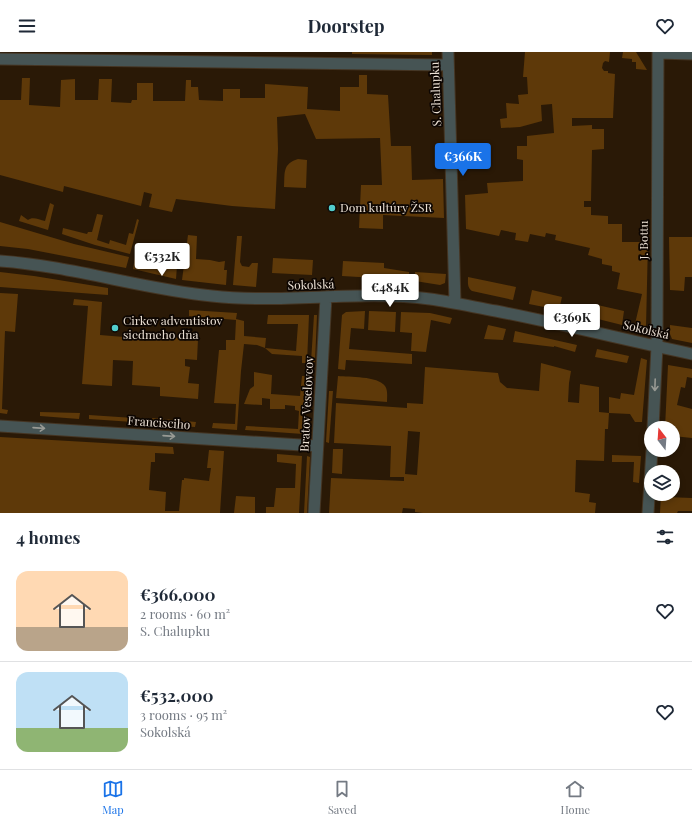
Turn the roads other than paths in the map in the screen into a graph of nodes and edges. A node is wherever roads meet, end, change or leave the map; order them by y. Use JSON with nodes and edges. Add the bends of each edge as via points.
{"nodes":[{"id":1,"x":448,"y":52,"type":"edge"},
{"id":2,"x":657,"y":53,"type":"edge"},
{"id":3,"x":692,"y":54,"type":"edge"},
{"id":4,"x":0,"y":59,"type":"edge"},
{"id":5,"x":448,"y":65,"type":"junction"},
{"id":6,"x":0,"y":261,"type":"edge"},
{"id":7,"x":326,"y":297,"type":"junction"},
{"id":8,"x":455,"y":303,"type":"junction"},
{"id":9,"x":657,"y":346,"type":"junction"},
{"id":10,"x":692,"y":354,"type":"edge"},
{"id":11,"x":653,"y":421,"type":"edge"},
{"id":12,"x":0,"y":426,"type":"edge"},
{"id":13,"x":317,"y":446,"type":"junction"},
{"id":14,"x":652,"y":457,"type":"edge"},
{"id":15,"x":314,"y":513,"type":"edge"},
{"id":16,"x":648,"y":513,"type":"edge"}],
"edges":[{"from":1,"to":5,"type":"street","name":"S. Chalupku"},
{"from":2,"to":3,"type":"street"},
{"from":2,"to":9,"type":"street","name":"J. Bottu"},
{"from":4,"to":5,"type":"street"},
{"from":5,"to":8,"type":"street","name":"S. Chalupku"},
{"from":6,"to":7,"type":"street","name":"Sokolská","via":[[35,264],[213,296],[257,299]]},
{"from":7,"to":8,"type":"street","name":"Sokolská","via":[[408,297]]},
{"from":7,"to":13,"type":"street","name":"Bratov Veselovcov"},
{"from":8,"to":9,"type":"street","name":"Sokolská","via":[[554,322]]},
{"from":9,"to":10,"type":"street","name":"Sokolská"},
{"from":9,"to":11,"type":"street","name":"J. Bottu","one_way":true},
{"from":12,"to":13,"type":"street","name":"Francisciho","one_way":true},
{"from":13,"to":15,"type":"street","name":"Bratov Veselovcov"},
{"from":14,"to":16,"type":"street"}]}
